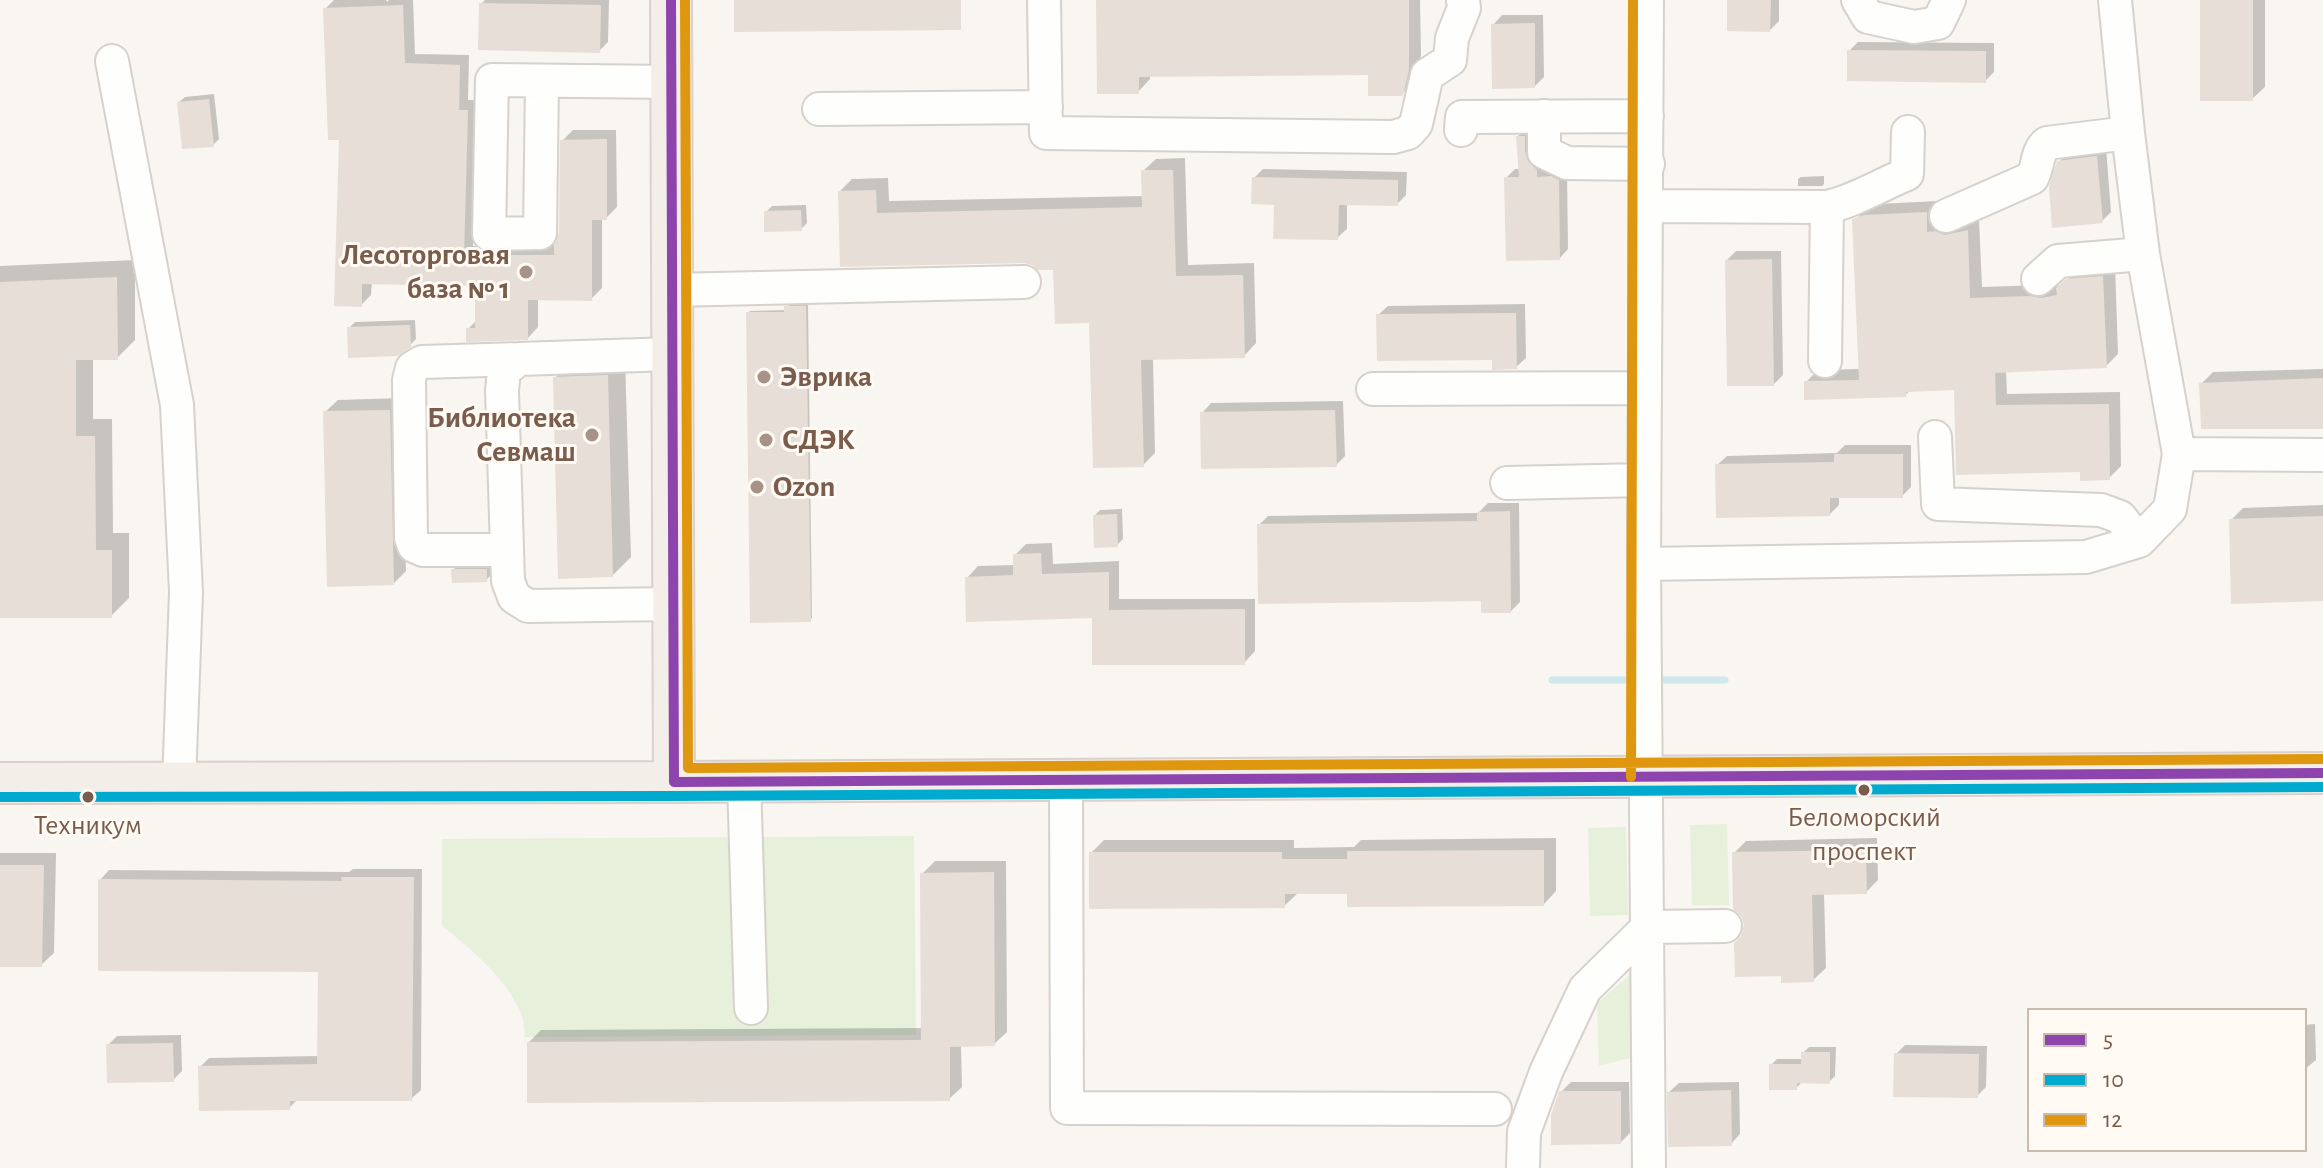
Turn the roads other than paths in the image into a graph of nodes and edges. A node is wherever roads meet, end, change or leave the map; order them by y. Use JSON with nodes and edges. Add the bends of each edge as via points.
{"nodes":[{"id":1,"x":671,"y":0,"type":"edge"},
{"id":2,"x":1044,"y":0,"type":"edge"},
{"id":3,"x":1463,"y":0,"type":"edge"},
{"id":4,"x":1647,"y":0,"type":"edge"},
{"id":5,"x":1858,"y":0,"type":"edge"},
{"id":6,"x":1949,"y":0,"type":"edge"},
{"id":7,"x":2115,"y":0,"type":"edge"},
{"id":8,"x":112,"y":61,"type":"dead end"},
{"id":9,"x":542,"y":81,"type":"junction"},
{"id":10,"x":672,"y":82,"type":"junction"},
{"id":11,"x":1046,"y":107,"type":"junction"},
{"id":12,"x":819,"y":109,"type":"dead end"},
{"id":13,"x":1544,"y":116,"type":"junction"},
{"id":14,"x":1647,"y":116,"type":"junction"},
{"id":15,"x":1461,"y":130,"type":"dead end"},
{"id":16,"x":1908,"y":132,"type":"dead end"},
{"id":17,"x":2128,"y":133,"type":"junction"},
{"id":18,"x":1648,"y":164,"type":"junction"},
{"id":19,"x":1647,"y":206,"type":"junction"},
{"id":20,"x":1827,"y":207,"type":"junction"},
{"id":21,"x":1946,"y":216,"type":"dead end"},
{"id":22,"x":2143,"y":254,"type":"junction"},
{"id":23,"x":2038,"y":279,"type":"dead end"},
{"id":24,"x":1024,"y":282,"type":"dead end"},
{"id":25,"x":672,"y":290,"type":"junction"},
{"id":26,"x":673,"y":354,"type":"junction"},
{"id":27,"x":519,"y":359,"type":"junction"},
{"id":28,"x":1825,"y":361,"type":"dead end"},
{"id":29,"x":1645,"y":388,"type":"junction"},
{"id":30,"x":1373,"y":389,"type":"dead end"},
{"id":31,"x":1935,"y":437,"type":"dead end"},
{"id":32,"x":2179,"y":454,"type":"junction"},
{"id":33,"x":2323,"y":455,"type":"edge"},
{"id":34,"x":1644,"y":480,"type":"junction"},
{"id":35,"x":1507,"y":483,"type":"dead end"},
{"id":36,"x":2139,"y":541,"type":"junction"},
{"id":37,"x":507,"y":550,"type":"junction"},
{"id":38,"x":1644,"y":564,"type":"junction"},
{"id":39,"x":674,"y":604,"type":"junction"},
{"id":40,"x":2323,"y":773,"type":"edge"},
{"id":41,"x":1645,"y":777,"type":"junction"},
{"id":42,"x":1066,"y":780,"type":"junction"},
{"id":43,"x":744,"y":781,"type":"junction"},
{"id":44,"x":674,"y":782,"type":"junction"},
{"id":45,"x":0,"y":783,"type":"edge"},
{"id":46,"x":179,"y":783,"type":"junction"},
{"id":47,"x":1725,"y":926,"type":"dead end"},
{"id":48,"x":1648,"y":927,"type":"junction"},
{"id":49,"x":751,"y":1008,"type":"dead end"},
{"id":50,"x":1495,"y":1109,"type":"dead end"},
{"id":51,"x":1523,"y":1168,"type":"edge"},
{"id":52,"x":1649,"y":1168,"type":"edge"}],
"edges":[{"from":1,"to":10,"type":"main road"},
{"from":2,"to":11,"type":"street"},
{"from":3,"to":11,"type":"street","via":[[1450,60],[1427,75],[1416,124],[1393,137],[1046,133]]},
{"from":4,"to":14,"type":"street"},
{"from":5,"to":6,"type":"street","via":[[1868,17],[1914,27],[1938,23]]},
{"from":7,"to":17,"type":"street"},
{"from":8,"to":46,"type":"street","via":[[177,405],[186,592]]},
{"from":9,"to":9,"type":"street","via":[[492,80],[489,234],[540,233]]},
{"from":9,"to":10,"type":"street"},
{"from":10,"to":25,"type":"main road"},
{"from":11,"to":12,"type":"street"},
{"from":13,"to":14,"type":"street"},
{"from":13,"to":15,"type":"street","via":[[1462,117]]},
{"from":13,"to":18,"type":"street","via":[[1544,152],[1567,163]]},
{"from":14,"to":18,"type":"street"},
{"from":16,"to":20,"type":"street","via":[[1907,174],[1850,202]]},
{"from":17,"to":21,"type":"street","via":[[2047,143],[2032,178]]},
{"from":17,"to":22,"type":"street"},
{"from":18,"to":19,"type":"street"},
{"from":19,"to":20,"type":"street"},
{"from":19,"to":29,"type":"street"},
{"from":20,"to":28,"type":"street"},
{"from":22,"to":23,"type":"street","via":[[2058,261]]},
{"from":22,"to":32,"type":"street"},
{"from":24,"to":25,"type":"street"},
{"from":25,"to":26,"type":"main road"},
{"from":26,"to":27,"type":"street"},
{"from":26,"to":39,"type":"main road"},
{"from":27,"to":37,"type":"street","via":[[504,371],[502,390]]},
{"from":27,"to":37,"type":"street","via":[[422,362],[412,368],[409,380],[414,546]]},
{"from":29,"to":30,"type":"street"},
{"from":29,"to":34,"type":"street"},
{"from":31,"to":36,"type":"street","via":[[1938,504],[2101,510],[2120,517]]},
{"from":32,"to":33,"type":"street"},
{"from":32,"to":36,"type":"street","via":[[2170,509]]},
{"from":34,"to":35,"type":"street"},
{"from":34,"to":38,"type":"street"},
{"from":36,"to":38,"type":"street","via":[[2086,557]]},
{"from":37,"to":39,"type":"street","via":[[508,581],[514,597],[528,606]]},
{"from":38,"to":41,"type":"street"},
{"from":39,"to":44,"type":"main road"},
{"from":40,"to":41,"type":"main road"},
{"from":41,"to":42,"type":"main road"},
{"from":41,"to":48,"type":"street"},
{"from":42,"to":43,"type":"main road"},
{"from":42,"to":50,"type":"street","via":[[1067,1108]]},
{"from":43,"to":44,"type":"main road"},
{"from":43,"to":49,"type":"street"},
{"from":44,"to":46,"type":"main road"},
{"from":45,"to":46,"type":"main road"},
{"from":47,"to":48,"type":"street"},
{"from":48,"to":51,"type":"street","via":[[1585,989],[1524,1132]]},
{"from":48,"to":52,"type":"street"}]}
